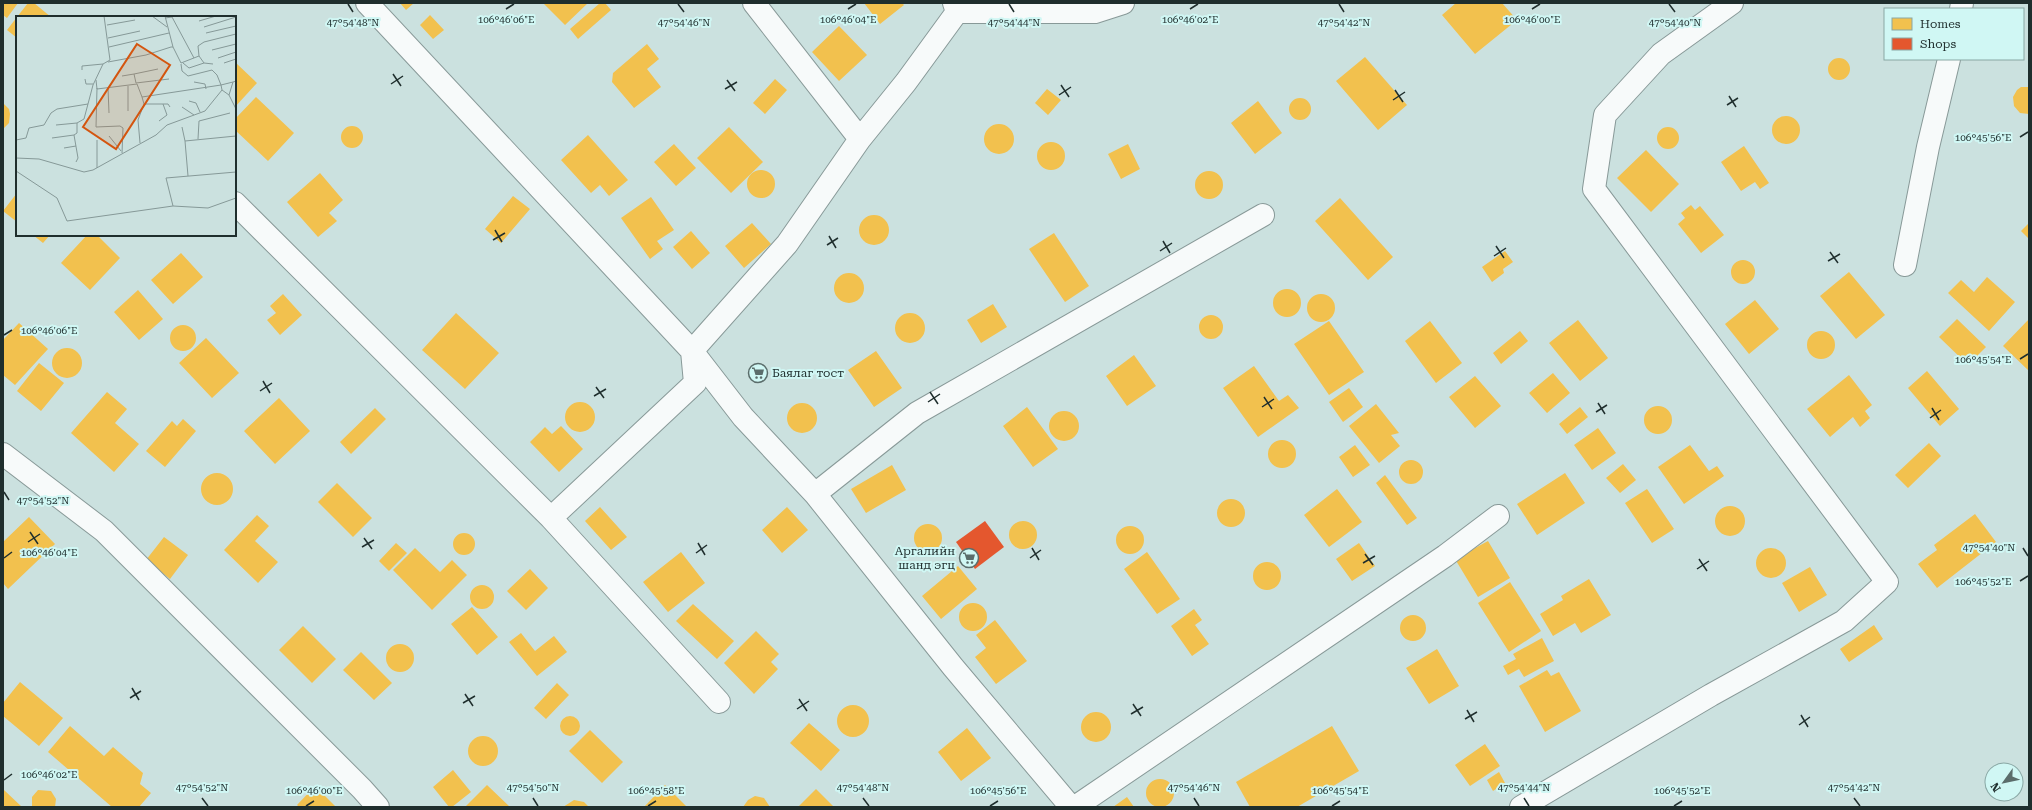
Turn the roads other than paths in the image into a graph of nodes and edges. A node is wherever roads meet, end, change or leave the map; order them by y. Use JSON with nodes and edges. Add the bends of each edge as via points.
{"nodes":[{"id":1,"x":367,"y":3,"type":"edge"},
{"id":2,"x":754,"y":3,"type":"edge"},
{"id":3,"x":1123,"y":3,"type":"edge"},
{"id":4,"x":1732,"y":3,"type":"edge"},
{"id":5,"x":955,"y":8,"type":"edge"},
{"id":6,"x":1949,"y":60,"type":"edge"},
{"id":7,"x":860,"y":139,"type":"junction"},
{"id":8,"x":236,"y":203,"type":"edge"},
{"id":9,"x":1263,"y":215,"type":"dead end"},
{"id":10,"x":1905,"y":265,"type":"dead end"},
{"id":11,"x":692,"y":351,"type":"junction"},
{"id":12,"x":3,"y":454,"type":"edge"},
{"id":13,"x":815,"y":494,"type":"junction"},
{"id":14,"x":1498,"y":516,"type":"dead end"},
{"id":15,"x":551,"y":518,"type":"junction"},
{"id":16,"x":719,"y":702,"type":"dead end"},
{"id":17,"x":378,"y":807,"type":"edge"},
{"id":18,"x":1071,"y":807,"type":"edge"},
{"id":19,"x":1075,"y":807,"type":"edge"},
{"id":20,"x":1521,"y":807,"type":"edge"}],
"edges":[{"from":1,"to":11,"type":"street"},
{"from":2,"to":7,"type":"street"},
{"from":3,"to":5,"type":"street","via":[[1095,12]]},
{"from":4,"to":20,"type":"street","via":[[1661,54],[1605,115],[1594,189],[1887,582],[1844,620]]},
{"from":5,"to":7,"type":"street","via":[[906,82]]},
{"from":6,"to":10,"type":"street","via":[[1928,147]]},
{"from":7,"to":11,"type":"street","via":[[787,244]]},
{"from":8,"to":15,"type":"street"},
{"from":9,"to":13,"type":"street","via":[[917,413]]},
{"from":11,"to":13,"type":"street","via":[[742,416]]},
{"from":11,"to":15,"type":"street","via":[[695,384]]},
{"from":12,"to":17,"type":"street","via":[[104,531]]},
{"from":13,"to":18,"type":"street","via":[[953,667]]},
{"from":14,"to":19,"type":"street","via":[[1445,556]]},
{"from":15,"to":16,"type":"street"}]}
